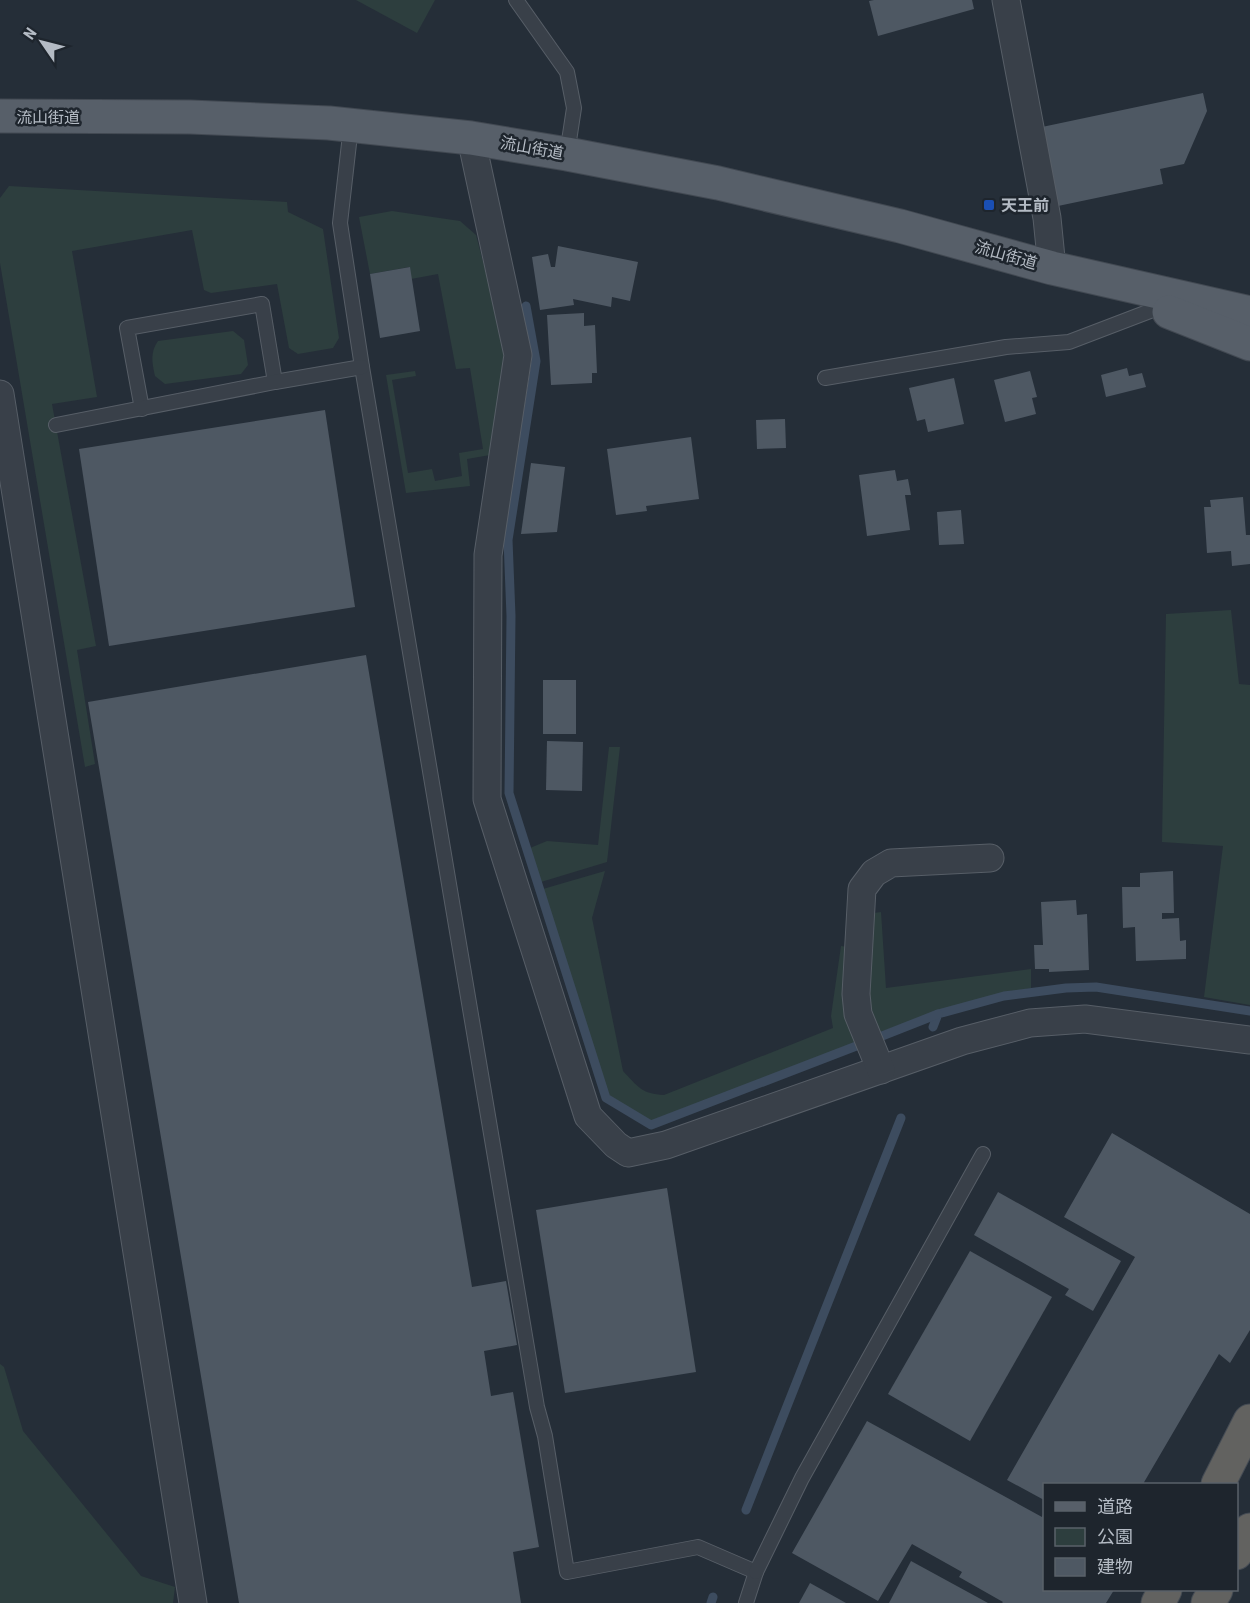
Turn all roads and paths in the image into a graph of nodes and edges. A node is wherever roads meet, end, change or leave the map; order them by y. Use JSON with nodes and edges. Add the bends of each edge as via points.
{"nodes":[{"id":1,"x":516,"y":0,"type":"edge"},
{"id":2,"x":1006,"y":0,"type":"edge"},
{"id":3,"x":0,"y":116,"type":"edge"},
{"id":4,"x":351,"y":126,"type":"junction"},
{"id":5,"x":471,"y":138,"type":"junction"},
{"id":6,"x":567,"y":154,"type":"junction"},
{"id":7,"x":1052,"y":268,"type":"junction"},
{"id":8,"x":1158,"y":308,"type":"junction"},
{"id":9,"x":1250,"y":313,"type":"edge"},
{"id":10,"x":1250,"y":344,"type":"edge"},
{"id":11,"x":362,"y":367,"type":"junction"},
{"id":12,"x":825,"y":378,"type":"dead end"},
{"id":13,"x":275,"y":382,"type":"junction"},
{"id":14,"x":0,"y":394,"type":"edge"},
{"id":15,"x":142,"y":409,"type":"junction"},
{"id":16,"x":56,"y":425,"type":"dead end"},
{"id":17,"x":3,"y":445,"type":"edge"},
{"id":18,"x":990,"y":858,"type":"dead end"},
{"id":19,"x":1250,"y":1040,"type":"edge"},
{"id":20,"x":881,"y":1070,"type":"junction"},
{"id":21,"x":983,"y":1154,"type":"dead end"},
{"id":22,"x":1250,"y":1421,"type":"edge"},
{"id":23,"x":1219,"y":1483,"type":"edge"},
{"id":24,"x":1250,"y":1530,"type":"edge"},
{"id":25,"x":1238,"y":1550,"type":"edge"},
{"id":26,"x":756,"y":1572,"type":"junction"},
{"id":27,"x":193,"y":1603,"type":"edge"},
{"id":28,"x":746,"y":1603,"type":"edge"}],
"edges":[{"from":1,"to":6,"type":"lane","via":[[567,72],[574,108]]},
{"from":2,"to":7,"type":"street","via":[[1047,218]]},
{"from":3,"to":4,"type":"main road","name":"流山街道","via":[[190,117]]},
{"from":4,"to":5,"type":"main road","name":"流山街道"},
{"from":4,"to":11,"type":"lane","via":[[340,223]]},
{"from":5,"to":6,"type":"main road","name":"流山街道"},
{"from":5,"to":20,"type":"street","via":[[518,356],[488,555],[487,799],[588,1116],[628,1153],[666,1145]]},
{"from":6,"to":7,"type":"main road","name":"流山街道","via":[[752,191]]},
{"from":7,"to":8,"type":"main road","name":"流山街道"},
{"from":7,"to":9,"type":"main road","name":"流山街道"},
{"from":8,"to":10,"type":"main road","name":"流山街道"},
{"from":8,"to":12,"type":"lane","via":[[1069,342],[1006,347]]},
{"from":11,"to":13,"type":"lane"},
{"from":11,"to":26,"type":"lane","via":[[567,1572],[698,1547]]},
{"from":13,"to":15,"type":"lane"},
{"from":13,"to":15,"type":"lane","via":[[262,304],[127,328]]},
{"from":14,"to":17,"type":"street"},
{"from":15,"to":16,"type":"lane"},
{"from":17,"to":27,"type":"street"},
{"from":18,"to":20,"type":"street","via":[[891,863],[873,873],[862,889],[858,1014]]},
{"from":19,"to":20,"type":"street","via":[[1085,1019],[1030,1023],[962,1041]]},
{"from":21,"to":26,"type":"lane","via":[[802,1478]]},
{"from":22,"to":23,"type":"highway"},
{"from":24,"to":25,"type":"highway"},
{"from":26,"to":28,"type":"lane"}]}
